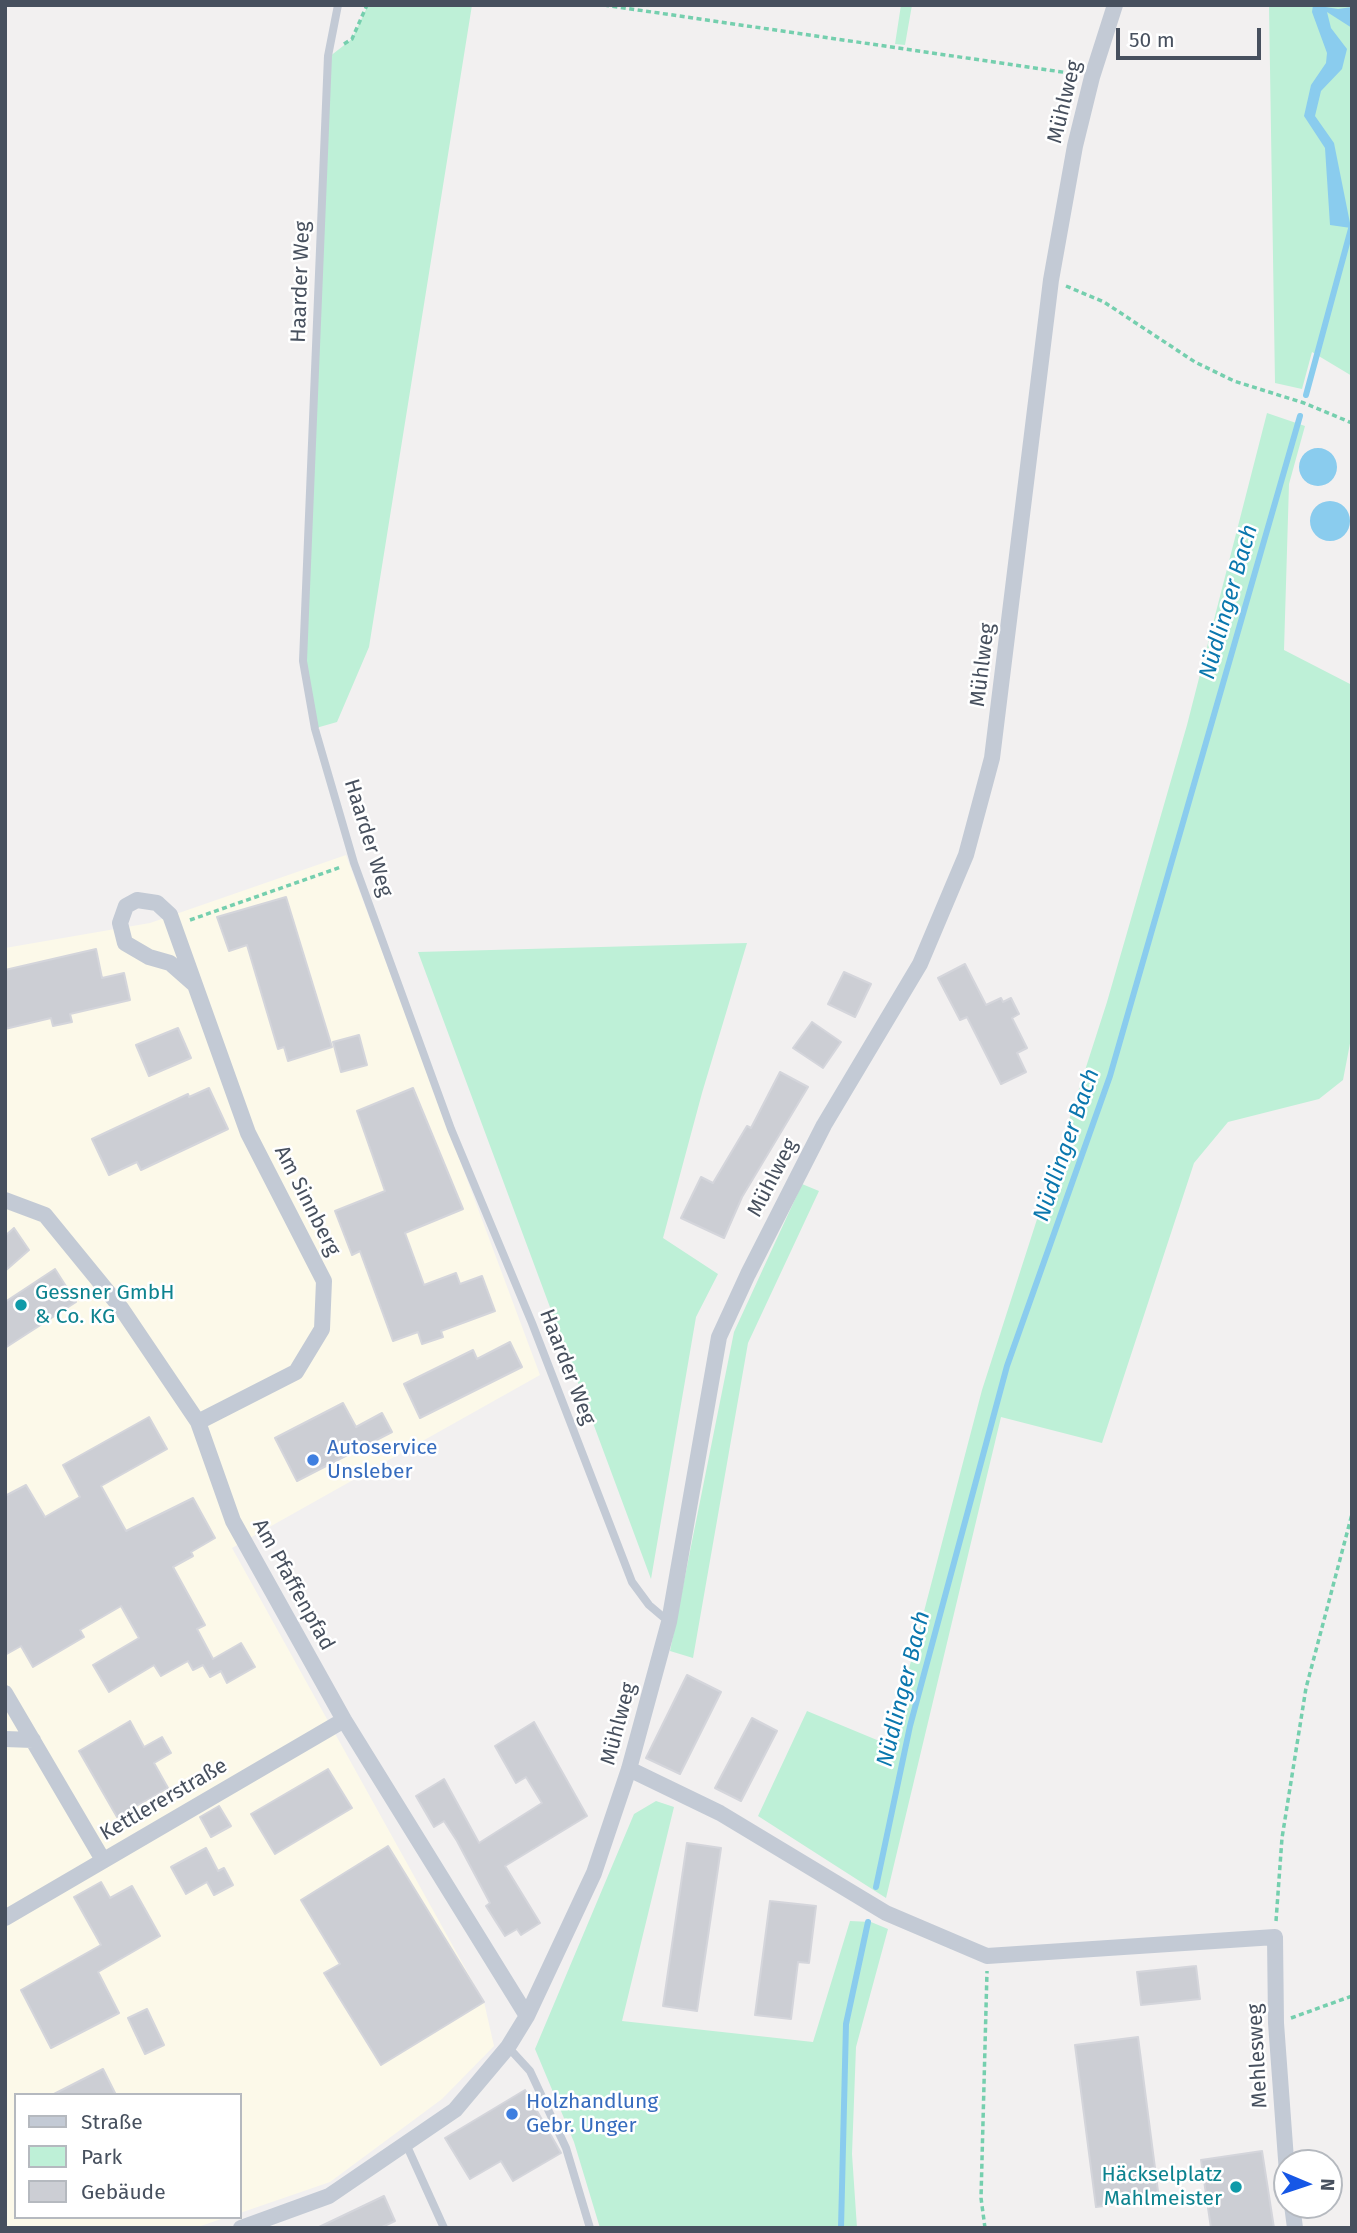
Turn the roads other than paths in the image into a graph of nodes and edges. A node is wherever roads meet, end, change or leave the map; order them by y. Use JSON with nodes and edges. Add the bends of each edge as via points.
{"nodes":[{"id":1,"x":338,"y":5,"type":"edge"},
{"id":2,"x":1115,"y":5,"type":"edge"},
{"id":3,"x":195,"y":985,"type":"junction"},
{"id":4,"x":5,"y":1200,"type":"edge"},
{"id":5,"x":198,"y":1422,"type":"junction"},
{"id":6,"x":669,"y":1622,"type":"junction"},
{"id":7,"x":5,"y":1693,"type":"edge"},
{"id":8,"x":344,"y":1720,"type":"junction"},
{"id":9,"x":5,"y":1739,"type":"edge"},
{"id":10,"x":33,"y":1740,"type":"junction"},
{"id":11,"x":629,"y":1769,"type":"junction"},
{"id":12,"x":103,"y":1860,"type":"junction"},
{"id":13,"x":5,"y":1917,"type":"edge"},
{"id":14,"x":527,"y":2016,"type":"junction"},
{"id":15,"x":508,"y":2047,"type":"junction"},
{"id":16,"x":405,"y":2144,"type":"junction"},
{"id":17,"x":1285,"y":2149,"type":"edge"},
{"id":18,"x":241,"y":2228,"type":"edge"},
{"id":19,"x":444,"y":2228,"type":"edge"},
{"id":20,"x":590,"y":2228,"type":"edge"}],
"edges":[{"from":1,"to":6,"type":"lane","name":"Haarder Weg","via":[[328,56],[303,661],[315,729],[354,863],[451,1129],[632,1582]]},
{"from":2,"to":6,"type":"street","name":"Mühlweg","via":[[1075,146],[1051,280],[992,758],[965,855],[920,964],[824,1125],[719,1337]]},
{"from":3,"to":3,"type":"street","name":"Am Sinnberg","via":[[170,915],[157,903],[138,900],[126,906],[120,923],[125,943],[170,963]]},
{"from":3,"to":5,"type":"street","name":"Am Sinnberg","via":[[248,1133],[324,1281],[322,1329],[296,1372]]},
{"from":4,"to":5,"type":"street","name":"Am Pfaffenpfad","via":[[45,1215],[121,1308]]},
{"from":5,"to":8,"type":"street","name":"Am Pfaffenpfad","via":[[233,1521]]},
{"from":6,"to":11,"type":"street","name":"Mühlweg"},
{"from":7,"to":10,"type":"street"},
{"from":8,"to":12,"type":"street","name":"Kettlererstraße"},
{"from":8,"to":14,"type":"street","name":"Am Pfaffenpfad"},
{"from":9,"to":10,"type":"street"},
{"from":10,"to":12,"type":"street"},
{"from":11,"to":14,"type":"street","name":"Mühlweg","via":[[594,1873]]},
{"from":11,"to":17,"type":"street","name":"Mehlesweg","via":[[720,1813],[887,1913],[987,1956],[1275,1937]]},
{"from":12,"to":13,"type":"street","name":"Kettlererstraße"},
{"from":14,"to":15,"type":"street","name":"Mühlweg"},
{"from":15,"to":16,"type":"street","name":"Mühlweg","via":[[455,2110]]},
{"from":15,"to":20,"type":"lane","via":[[530,2071],[566,2148]]},
{"from":16,"to":18,"type":"street","name":"Mühlweg","via":[[329,2196]]},
{"from":16,"to":19,"type":"lane"}]}
